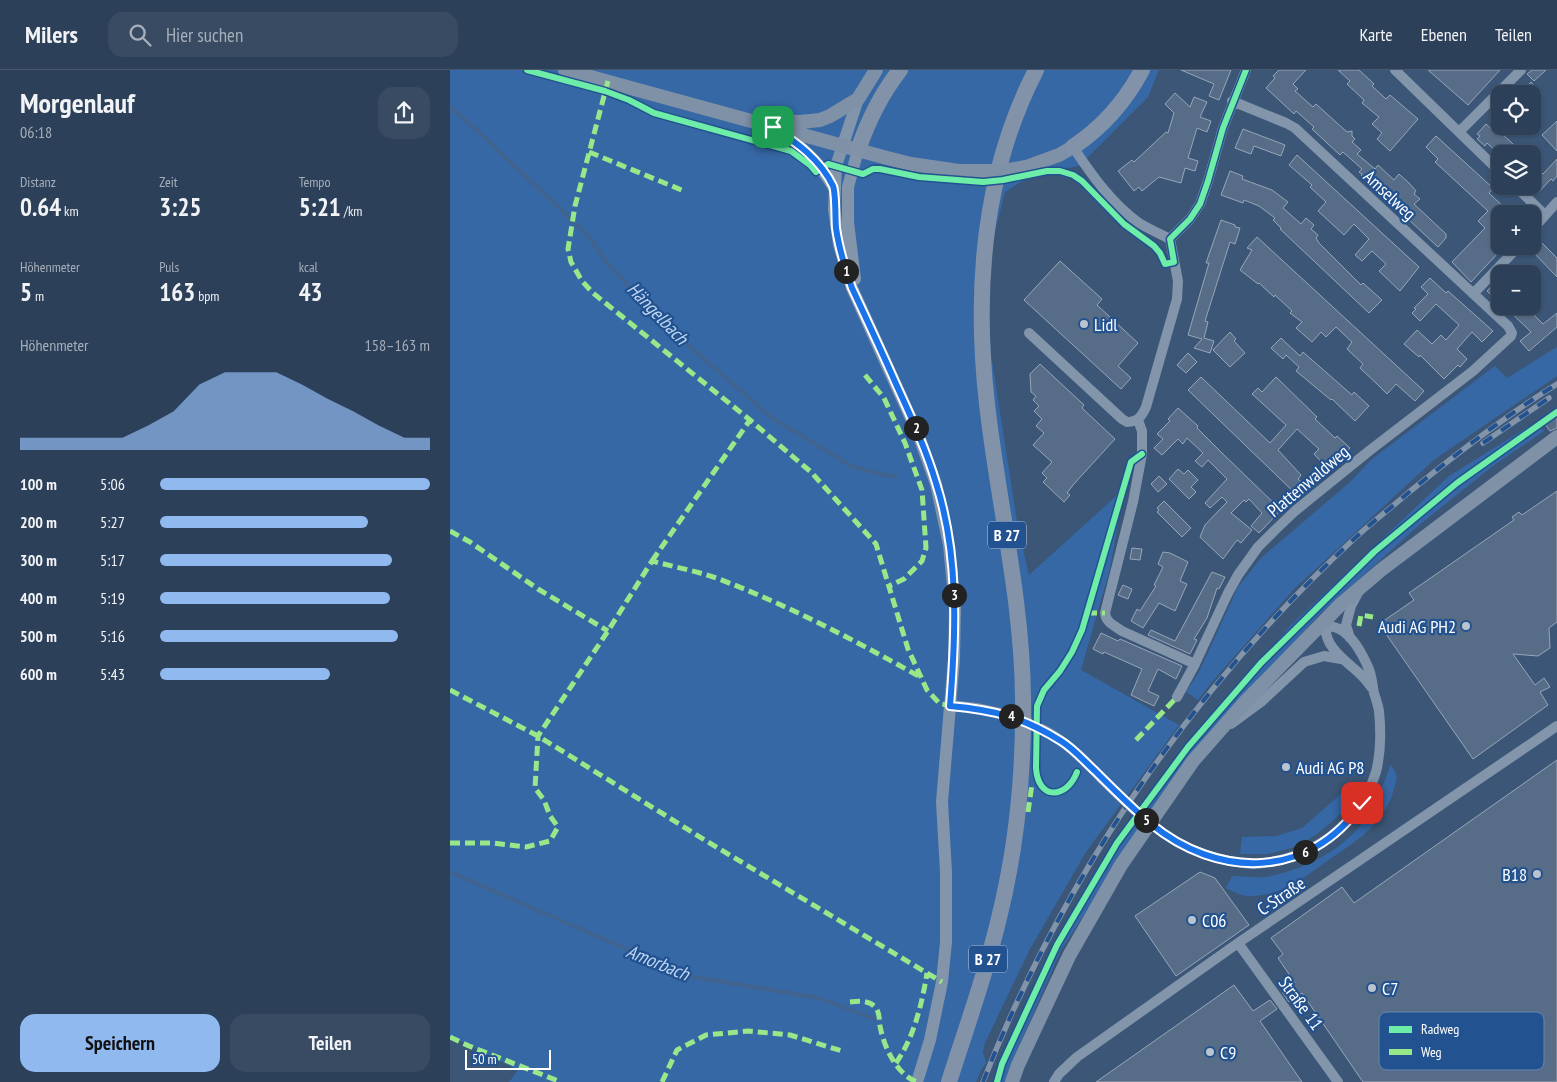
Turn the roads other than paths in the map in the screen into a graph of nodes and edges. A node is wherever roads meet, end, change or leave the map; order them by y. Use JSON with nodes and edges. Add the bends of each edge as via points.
{"nodes":[{"id":1,"x":566,"y":70,"type":"edge"},
{"id":2,"x":876,"y":70,"type":"edge"},
{"id":3,"x":900,"y":70,"type":"edge"},
{"id":4,"x":1036,"y":70,"type":"edge"},
{"id":5,"x":1140,"y":70,"type":"edge"},
{"id":6,"x":1246,"y":70,"type":"edge"},
{"id":7,"x":1395,"y":70,"type":"edge"},
{"id":8,"x":1520,"y":70,"type":"edge"},
{"id":9,"x":858,"y":99,"type":"junction"},
{"id":10,"x":1232,"y":101,"type":"junction"},
{"id":11,"x":743,"y":118,"type":"junction"},
{"id":12,"x":773,"y":127,"type":"junction"},
{"id":13,"x":1459,"y":132,"type":"junction"},
{"id":14,"x":841,"y":145,"type":"junction"},
{"id":15,"x":1073,"y":147,"type":"junction"},
{"id":16,"x":858,"y":150,"type":"junction"},
{"id":17,"x":1491,"y":163,"type":"edge"},
{"id":18,"x":834,"y":188,"type":"junction"},
{"id":19,"x":1524,"y":195,"type":"edge"},
{"id":20,"x":1557,"y":202,"type":"edge"},
{"id":21,"x":1545,"y":215,"type":"junction"},
{"id":22,"x":1541,"y":220,"type":"edge"},
{"id":23,"x":1170,"y":239,"type":"junction"},
{"id":24,"x":1510,"y":255,"type":"edge"},
{"id":25,"x":1473,"y":294,"type":"junction"},
{"id":26,"x":869,"y":324,"type":"junction"},
{"id":27,"x":1029,"y":333,"type":"dead end"},
{"id":28,"x":1512,"y":333,"type":"joint"},
{"id":29,"x":1138,"y":420,"type":"junction"},
{"id":30,"x":1557,"y":437,"type":"edge"},
{"id":31,"x":1361,"y":587,"type":"junction"},
{"id":32,"x":1331,"y":614,"type":"junction"},
{"id":33,"x":1326,"y":627,"type":"junction"},
{"id":34,"x":1311,"y":634,"type":"junction"},
{"id":35,"x":1350,"y":639,"type":"junction"},
{"id":36,"x":1342,"y":659,"type":"junction"},
{"id":37,"x":1195,"y":664,"type":"junction"},
{"id":38,"x":1374,"y":691,"type":"junction"},
{"id":39,"x":1177,"y":697,"type":"dead end"},
{"id":40,"x":950,"y":706,"type":"junction"},
{"id":41,"x":1557,"y":726,"type":"edge"},
{"id":42,"x":1216,"y":735,"type":"junction"},
{"id":43,"x":1238,"y":943,"type":"junction"},
{"id":44,"x":917,"y":1082,"type":"edge"},
{"id":45,"x":949,"y":1082,"type":"edge"},
{"id":46,"x":1012,"y":1082,"type":"edge"},
{"id":47,"x":1054,"y":1082,"type":"edge"},
{"id":48,"x":1338,"y":1082,"type":"edge"}],
"edges":[{"from":1,"to":11,"type":"main road"},
{"from":2,"to":9,"type":"main road"},
{"from":3,"to":16,"type":"highway","via":[[880,100]]},
{"from":4,"to":45,"type":"highway","number":"B 27","via":[[1002,155],[986,239],[981,291],[987,406],[1020,631],[1023,697],[1021,779],[1016,833],[1000,918]]},
{"from":5,"to":15,"type":"highway","via":[[1131,89],[1105,122]]},
{"from":6,"to":10,"type":"street"},
{"from":7,"to":13,"type":"street"},
{"from":8,"to":13,"type":"street"},
{"from":9,"to":11,"type":"main road","via":[[820,120]]},
{"from":9,"to":14,"type":"street"},
{"from":10,"to":23,"type":"street","via":[[1200,204]]},
{"from":10,"to":25,"type":"street","name":"Amselweg","via":[[1295,128]]},
{"from":11,"to":12,"type":"main road"},
{"from":12,"to":14,"type":"main road"},
{"from":12,"to":18,"type":"street","via":[[803,147]]},
{"from":13,"to":17,"type":"street"},
{"from":14,"to":16,"type":"main road"},
{"from":14,"to":18,"type":"street"},
{"from":15,"to":16,"type":"main road","bridge":true,"via":[[1026,167],[1003,172],[959,171],[911,164]]},
{"from":15,"to":23,"type":"street","via":[[1126,212],[1147,228]]},
{"from":16,"to":26,"type":"street","via":[[848,187],[848,222],[853,271]]},
{"from":18,"to":26,"type":"street","via":[[836,226],[844,264]]},
{"from":19,"to":21,"type":"street"},
{"from":20,"to":21,"type":"street"},
{"from":21,"to":22,"type":"street"},
{"from":23,"to":29,"type":"street","via":[[1178,281],[1177,299],[1146,407]]},
{"from":24,"to":25,"type":"street"},
{"from":25,"to":28,"type":"street","name":"Amselweg"},
{"from":26,"to":40,"type":"street","via":[[918,434],[944,516],[955,608]]},
{"from":27,"to":29,"type":"street","via":[[1122,420]]},
{"from":28,"to":37,"type":"street","name":"Plattenwaldweg","via":[[1473,371],[1274,530],[1258,547],[1231,587]]},
{"from":29,"to":37,"type":"street","via":[[1142,431],[1142,454],[1105,613],[1122,631]]},
{"from":30,"to":31,"type":"main road"},
{"from":31,"to":32,"type":"main road"},
{"from":31,"to":35,"type":"street","via":[[1346,625]]},
{"from":32,"to":33,"type":"street"},
{"from":32,"to":34,"type":"main road"},
{"from":33,"to":34,"type":"street"},
{"from":33,"to":35,"type":"street","via":[[1339,629]]},
{"from":33,"to":36,"type":"street","via":[[1330,642]]},
{"from":34,"to":42,"type":"main road"},
{"from":35,"to":38,"type":"street","via":[[1369,668]]},
{"from":36,"to":38,"type":"street","via":[[1361,674]]},
{"from":36,"to":42,"type":"street","via":[[1324,656],[1304,662],[1261,702]]},
{"from":37,"to":39,"type":"street","name":"Plattenwaldweg"},
{"from":38,"to":40,"type":"street","bridge":true,"via":[[1379,708],[1377,766],[1370,787],[1353,816],[1326,840],[1298,856],[1253,864],[1209,857],[1173,840],[1150,824],[1063,742],[1029,722],[976,708]]},
{"from":40,"to":44,"type":"street","via":[[942,802],[946,942],[930,1040]]},
{"from":41,"to":43,"type":"street","name":"C-Straße"},
{"from":42,"to":46,"type":"main road","via":[[1193,761],[1121,865],[1069,956]]},
{"from":43,"to":47,"type":"street","name":"C-Straße","via":[[1077,1057]]},
{"from":43,"to":48,"type":"street","name":"Straße 11"}]}
